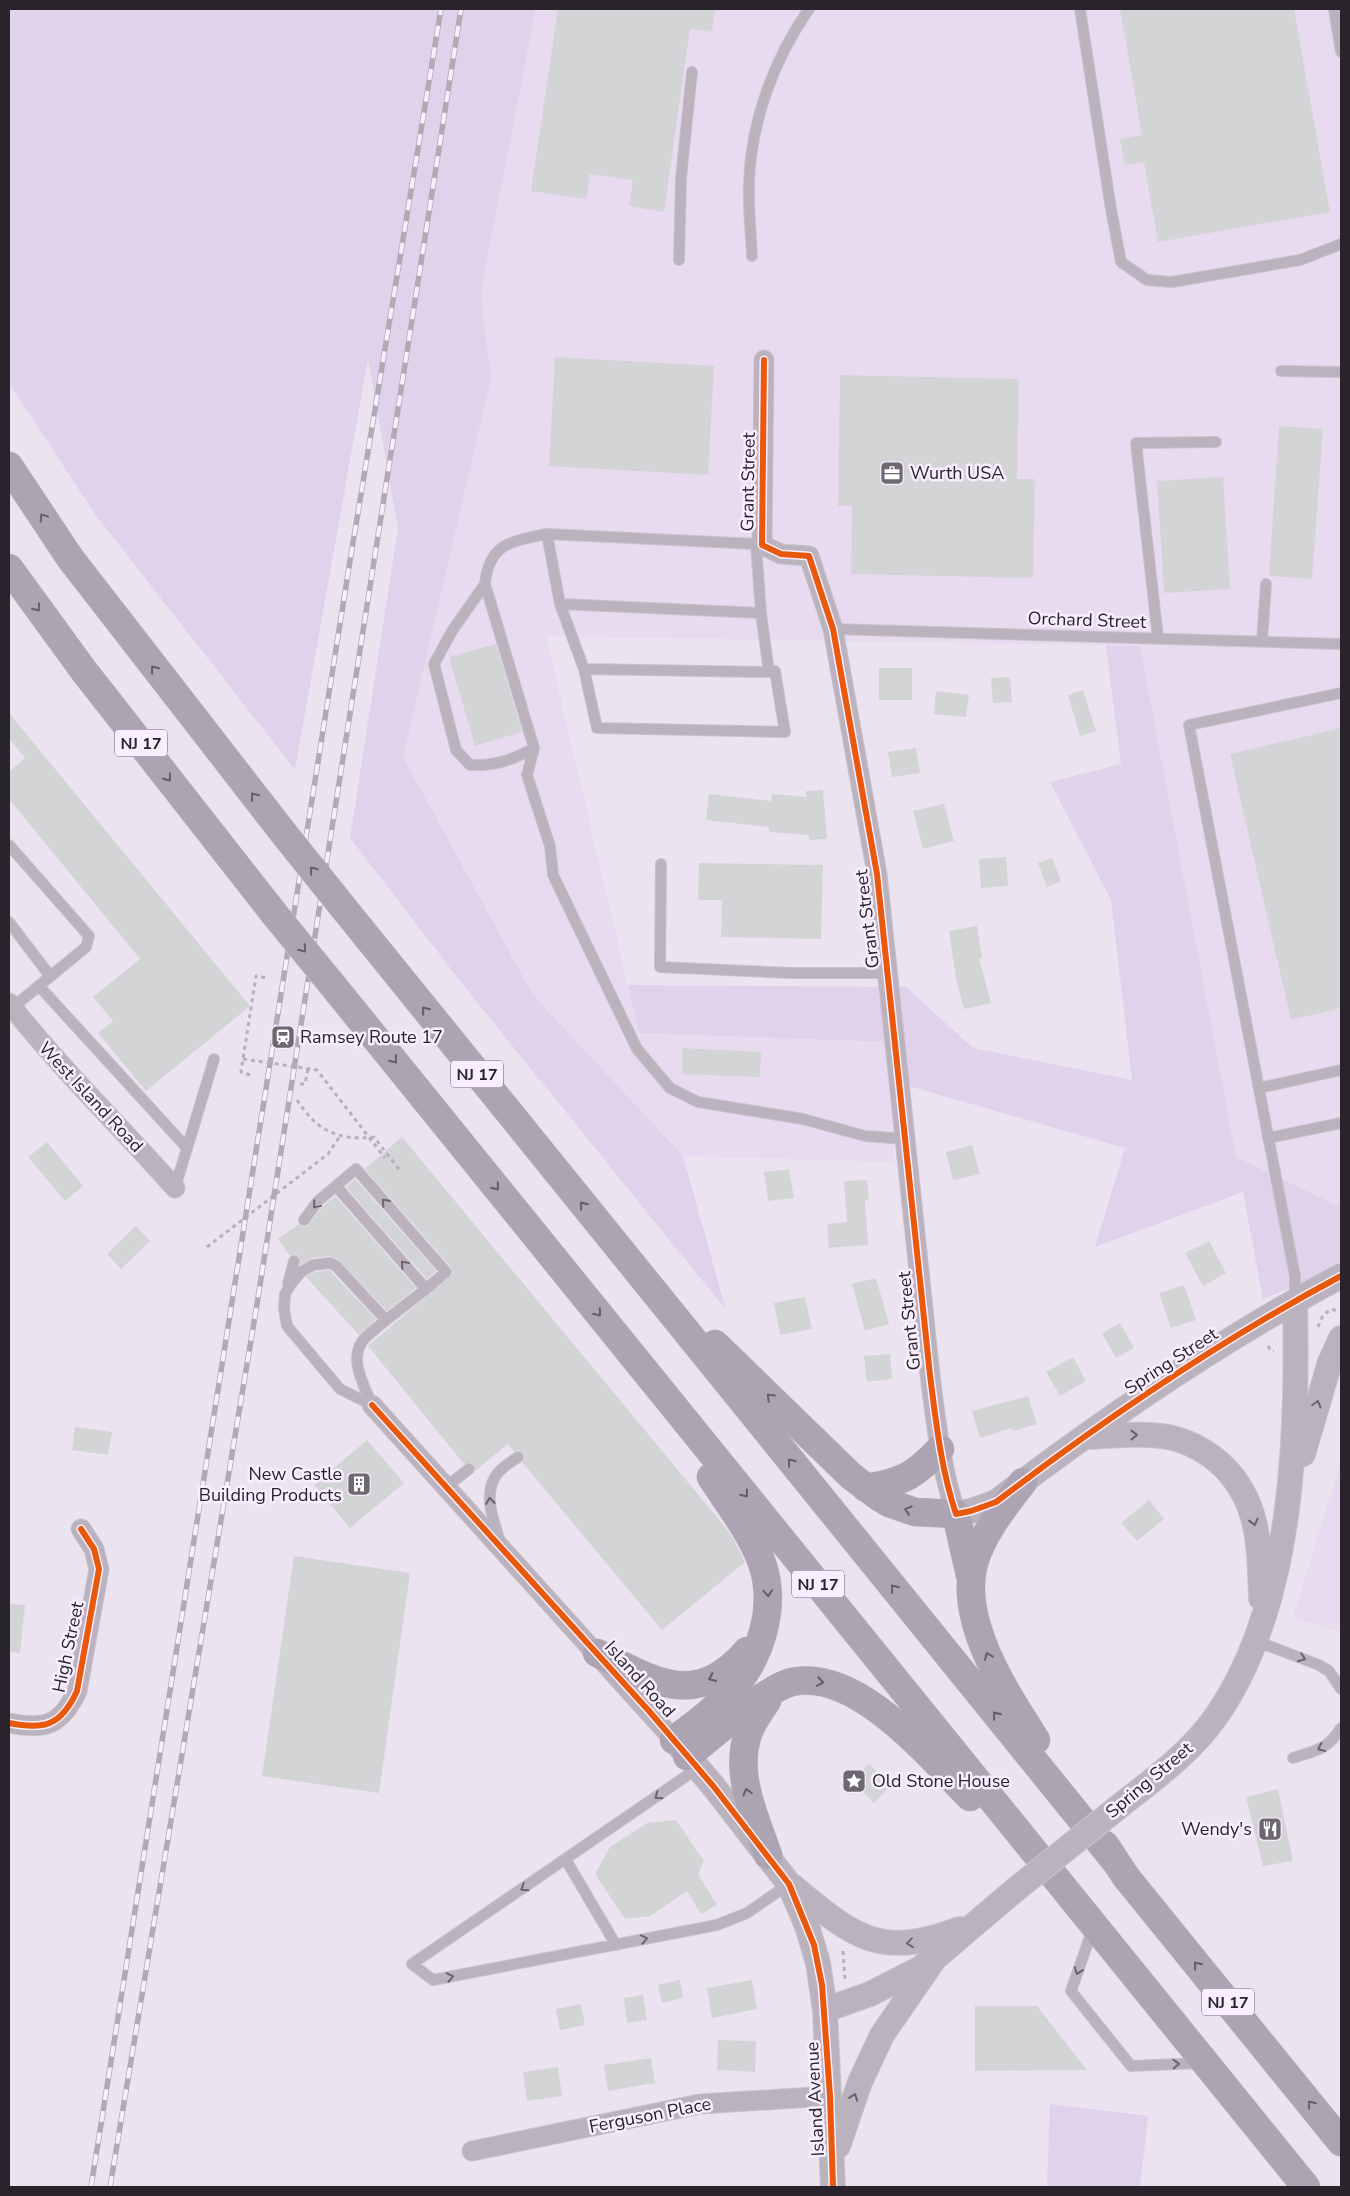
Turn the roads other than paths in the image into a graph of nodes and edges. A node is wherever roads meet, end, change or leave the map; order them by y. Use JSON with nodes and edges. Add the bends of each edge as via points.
{"nodes":[{"id":1,"x":809,"y":9,"type":"edge"},
{"id":2,"x":1080,"y":9,"type":"edge"},
{"id":3,"x":1334,"y":9,"type":"edge"},
{"id":4,"x":1341,"y":52,"type":"edge"},
{"id":5,"x":692,"y":72,"type":"dead end"},
{"id":6,"x":1341,"y":244,"type":"edge"},
{"id":7,"x":752,"y":256,"type":"dead end"},
{"id":8,"x":679,"y":260,"type":"dead end"},
{"id":9,"x":764,"y":360,"type":"dead end"},
{"id":10,"x":1281,"y":371,"type":"dead end"},
{"id":11,"x":1341,"y":372,"type":"edge"},
{"id":12,"x":1216,"y":442,"type":"dead end"},
{"id":13,"x":9,"y":466,"type":"edge"},
{"id":14,"x":547,"y":534,"type":"junction"},
{"id":15,"x":759,"y":544,"type":"junction"},
{"id":16,"x":9,"y":568,"type":"edge"},
{"id":17,"x":485,"y":584,"type":"junction"},
{"id":18,"x":1266,"y":584,"type":"dead end"},
{"id":19,"x":560,"y":604,"type":"junction"},
{"id":20,"x":761,"y":613,"type":"junction"},
{"id":21,"x":833,"y":629,"type":"junction"},
{"id":22,"x":1158,"y":638,"type":"junction"},
{"id":23,"x":1262,"y":641,"type":"junction"},
{"id":24,"x":1341,"y":644,"type":"edge"},
{"id":25,"x":584,"y":669,"type":"junction"},
{"id":26,"x":769,"y":672,"type":"junction"},
{"id":27,"x":1341,"y":693,"type":"edge"},
{"id":28,"x":534,"y":748,"type":"junction"},
{"id":29,"x":9,"y":845,"type":"edge"},
{"id":30,"x":661,"y":864,"type":"dead end"},
{"id":31,"x":9,"y":922,"type":"edge"},
{"id":32,"x":888,"y":973,"type":"junction"},
{"id":33,"x":50,"y":976,"type":"junction"},
{"id":34,"x":39,"y":986,"type":"junction"},
{"id":35,"x":10,"y":1006,"type":"edge"},
{"id":36,"x":214,"y":1059,"type":"dead end"},
{"id":37,"x":1341,"y":1070,"type":"edge"},
{"id":38,"x":1259,"y":1088,"type":"junction"},
{"id":39,"x":1341,"y":1123,"type":"edge"},
{"id":40,"x":1268,"y":1138,"type":"junction"},
{"id":41,"x":905,"y":1139,"type":"junction"},
{"id":42,"x":187,"y":1148,"type":"junction"},
{"id":43,"x":336,"y":1186,"type":"junction"},
{"id":44,"x":175,"y":1188,"type":"joint"},
{"id":45,"x":304,"y":1220,"type":"dead end"},
{"id":46,"x":613,"y":1242,"type":"junction"},
{"id":47,"x":294,"y":1261,"type":"dead end"},
{"id":48,"x":1341,"y":1276,"type":"edge"},
{"id":49,"x":426,"y":1289,"type":"junction"},
{"id":50,"x":285,"y":1294,"type":"junction"},
{"id":51,"x":1295,"y":1302,"type":"junction"},
{"id":52,"x":386,"y":1320,"type":"junction"},
{"id":53,"x":618,"y":1337,"type":"junction"},
{"id":54,"x":1341,"y":1338,"type":"edge"},
{"id":55,"x":372,"y":1405,"type":"junction"},
{"id":56,"x":1085,"y":1437,"type":"junction"},
{"id":57,"x":940,"y":1449,"type":"junction"},
{"id":58,"x":518,"y":1457,"type":"dead end"},
{"id":59,"x":469,"y":1469,"type":"dead end"},
{"id":60,"x":1022,"y":1482,"type":"junction"},
{"id":61,"x":447,"y":1486,"type":"junction"},
{"id":62,"x":866,"y":1488,"type":"junction"},
{"id":63,"x":956,"y":1514,"type":"junction"},
{"id":64,"x":1284,"y":1518,"type":"junction"},
{"id":65,"x":82,"y":1529,"type":"dead end"},
{"id":66,"x":502,"y":1548,"type":"junction"},
{"id":67,"x":970,"y":1576,"type":"junction"},
{"id":68,"x":1259,"y":1633,"type":"junction"},
{"id":69,"x":762,"y":1635,"type":"junction"},
{"id":70,"x":597,"y":1653,"type":"junction"},
{"id":71,"x":1341,"y":1689,"type":"edge"},
{"id":72,"x":774,"y":1691,"type":"junction"},
{"id":73,"x":9,"y":1723,"type":"edge"},
{"id":74,"x":1341,"y":1728,"type":"edge"},
{"id":75,"x":686,"y":1755,"type":"junction"},
{"id":76,"x":1293,"y":1758,"type":"dead end"},
{"id":77,"x":768,"y":1855,"type":"junction"},
{"id":78,"x":566,"y":1860,"type":"junction"},
{"id":79,"x":1115,"y":1861,"type":"junction"},
{"id":80,"x":789,"y":1884,"type":"junction"},
{"id":81,"x":1071,"y":1896,"type":"junction"},
{"id":82,"x":973,"y":1924,"type":"junction"},
{"id":83,"x":1094,"y":1925,"type":"junction"},
{"id":84,"x":616,"y":1945,"type":"junction"},
{"id":85,"x":935,"y":1958,"type":"junction"},
{"id":86,"x":825,"y":2010,"type":"junction"},
{"id":87,"x":1205,"y":2063,"type":"junction"},
{"id":88,"x":830,"y":2096,"type":"junction"},
{"id":89,"x":1341,"y":2142,"type":"edge"},
{"id":90,"x":472,"y":2151,"type":"dead end"},
{"id":91,"x":833,"y":2160,"type":"junction"},
{"id":92,"x":833,"y":2187,"type":"edge"},
{"id":93,"x":1304,"y":2187,"type":"edge"}],
"edges":[{"from":1,"to":7,"type":"lane","via":[[778,62],[763,102],[749,183]]},
{"from":2,"to":6,"type":"lane","via":[[1122,262],[1146,280],[1172,282],[1300,260]]},
{"from":3,"to":4,"type":"lane"},
{"from":5,"to":8,"type":"lane","via":[[681,178]]},
{"from":9,"to":15,"type":"street","name":"Grant Street"},
{"from":10,"to":11,"type":"lane"},
{"from":12,"to":22,"type":"lane","via":[[1136,443]]},
{"from":46,"to":13,"type":"highway","number":"NJ 17","one_way":true,"bridge":true,"via":[[285,835],[70,558]]},
{"from":14,"to":15,"type":"lane"},
{"from":14,"to":17,"type":"lane","via":[[515,540],[495,552],[486,568]]},
{"from":14,"to":19,"type":"lane"},
{"from":15,"to":20,"type":"lane"},
{"from":15,"to":21,"type":"street","name":"Grant Street","via":[[781,554],[809,556]]},
{"from":16,"to":53,"type":"highway","number":"NJ 17","one_way":true,"bridge":true,"via":[[84,671],[276,916]]},
{"from":17,"to":28,"type":"lane"},
{"from":17,"to":28,"type":"lane","via":[[434,664],[456,750],[470,765],[487,766],[511,760]]},
{"from":18,"to":23,"type":"lane"},
{"from":19,"to":20,"type":"lane"},
{"from":19,"to":25,"type":"lane"},
{"from":20,"to":26,"type":"lane"},
{"from":21,"to":22,"type":"lane","name":"Orchard Street"},
{"from":21,"to":32,"type":"street","name":"Grant Street","via":[[877,874]]},
{"from":22,"to":23,"type":"lane","name":"Orchard Street"},
{"from":23,"to":24,"type":"lane","name":"Orchard Street"},
{"from":25,"to":26,"type":"lane"},
{"from":25,"to":26,"type":"lane","via":[[597,728],[785,732],[775,672]]},
{"from":27,"to":38,"type":"lane","via":[[1189,725]]},
{"from":28,"to":41,"type":"lane","via":[[527,775],[550,846],[553,875],[637,1048],[670,1088],[698,1102],[803,1119],[865,1136]]},
{"from":29,"to":33,"type":"lane","via":[[89,936],[86,947]]},
{"from":30,"to":32,"type":"lane","via":[[660,967],[791,973]]},
{"from":31,"to":33,"type":"lane"},
{"from":32,"to":41,"type":"street","name":"Grant Street"},
{"from":33,"to":34,"type":"lane"},
{"from":34,"to":35,"type":"lane"},
{"from":34,"to":42,"type":"lane"},
{"from":35,"to":44,"type":"street","name":"West Island Road","via":[[44,1048]]},
{"from":36,"to":42,"type":"lane"},
{"from":37,"to":38,"type":"lane"},
{"from":38,"to":40,"type":"lane"},
{"from":39,"to":40,"type":"lane"},
{"from":40,"to":51,"type":"lane","via":[[1295,1276]]},
{"from":41,"to":57,"type":"street","name":"Grant Street"},
{"from":42,"to":44,"type":"lane"},
{"from":43,"to":45,"type":"lane","one_way":true,"via":[[318,1201]]},
{"from":49,"to":43,"type":"lane","one_way":true},
{"from":49,"to":43,"type":"lane","one_way":true,"via":[[446,1272],[360,1173],[356,1169]]},
{"from":62,"to":46,"type":"highway","one_way":true},
{"from":79,"to":46,"type":"highway","number":"NJ 17","one_way":true},
{"from":47,"to":50,"type":"lane"},
{"from":48,"to":51,"type":"street","name":"Spring Street"},
{"from":49,"to":52,"type":"lane"},
{"from":50,"to":52,"type":"lane","via":[[301,1272],[312,1264],[330,1263]]},
{"from":50,"to":55,"type":"lane","via":[[287,1326],[340,1389]]},
{"from":51,"to":56,"type":"street","name":"Spring Street","via":[[1172,1377]]},
{"from":51,"to":64,"type":"street","name":"Spring Street","via":[[1295,1427]]},
{"from":52,"to":55,"type":"lane","via":[[363,1340],[356,1358],[359,1375]]},
{"from":53,"to":69,"type":"highway","one_way":true,"via":[[757,1551],[768,1591]]},
{"from":53,"to":81,"type":"highway","number":"NJ 17","one_way":true},
{"from":64,"to":54,"type":"street","one_way":true,"via":[[1324,1379]]},
{"from":55,"to":61,"type":"street","name":"Island Road"},
{"from":56,"to":60,"type":"street","name":"Spring Street"},
{"from":56,"to":68,"type":"street","one_way":true,"via":[[1140,1435],[1174,1438],[1206,1452],[1238,1483],[1246,1498],[1259,1544]]},
{"from":57,"to":62,"type":"highway","via":[[924,1465],[898,1482]]},
{"from":57,"to":63,"type":"street","name":"Grant Street"},
{"from":66,"to":58,"type":"lane","one_way":true,"via":[[489,1498],[490,1485],[498,1473]]},
{"from":59,"to":61,"type":"lane"},
{"from":60,"to":63,"type":"street","name":"Spring Street","via":[[996,1502]]},
{"from":60,"to":67,"type":"highway","via":[[981,1544]]},
{"from":61,"to":66,"type":"street","name":"Island Road"},
{"from":63,"to":62,"type":"highway","one_way":true,"via":[[915,1512],[889,1504]]},
{"from":63,"to":67,"type":"highway"},
{"from":64,"to":68,"type":"street","name":"Spring Street","via":[[1274,1576]]},
{"from":65,"to":73,"type":"street","name":"High Street","via":[[94,1549],[99,1569],[77,1692],[59,1718],[47,1724],[32,1727]]},
{"from":66,"to":70,"type":"street","name":"Island Road"},
{"from":79,"to":67,"type":"highway","one_way":true,"via":[[1008,1697],[982,1643]]},
{"from":68,"to":71,"type":"lane","one_way":true,"via":[[1329,1671]]},
{"from":68,"to":82,"type":"street","name":"Spring Street","bridge":true,"via":[[1238,1681],[1214,1719],[1187,1750]]},
{"from":69,"to":70,"type":"highway","one_way":true,"via":[[742,1658],[722,1673],[688,1686],[659,1682]]},
{"from":69,"to":75,"type":"highway","via":[[733,1689],[695,1724]]},
{"from":70,"to":75,"type":"street","name":"Island Road"},
{"from":72,"to":75,"type":"highway"},
{"from":77,"to":72,"type":"highway","one_way":true,"via":[[748,1793],[743,1765],[748,1733]]},
{"from":72,"to":81,"type":"highway","one_way":true,"via":[[791,1682],[815,1680],[840,1686],[868,1704],[900,1727]]},
{"from":74,"to":76,"type":"lane","one_way":true,"via":[[1325,1747]]},
{"from":75,"to":77,"type":"street","name":"Island Road"},
{"from":75,"to":78,"type":"lane","one_way":true},
{"from":77,"to":80,"type":"street","name":"Island Road"},
{"from":78,"to":84,"type":"lane"},
{"from":78,"to":84,"type":"lane","one_way":true,"via":[[412,1964],[433,1980]]},
{"from":89,"to":79,"type":"highway","number":"NJ 17","one_way":true},
{"from":82,"to":80,"type":"street","one_way":true,"via":[[916,1942],[880,1943],[850,1931]]},
{"from":84,"to":80,"type":"lane","one_way":true,"via":[[717,1925],[747,1913]]},
{"from":80,"to":86,"type":"street","name":"Island Road","via":[[814,1945]]},
{"from":81,"to":83,"type":"highway","number":"NJ 17"},
{"from":82,"to":85,"type":"street","name":"Spring Street"},
{"from":83,"to":87,"type":"highway","number":"NJ 17"},
{"from":83,"to":87,"type":"lane","one_way":true,"via":[[1071,1991],[1131,2066]]},
{"from":85,"to":86,"type":"street","name":"Spring Street","via":[[870,1994]]},
{"from":91,"to":85,"type":"street","one_way":true,"via":[[860,2082],[882,2035]]},
{"from":86,"to":88,"type":"street","name":"Island Avenue"},
{"from":87,"to":93,"type":"highway","number":"NJ 17"},
{"from":88,"to":90,"type":"street","name":"Ferguson Place","via":[[700,2104]]},
{"from":88,"to":91,"type":"street","name":"Island Avenue"},
{"from":91,"to":92,"type":"street","name":"Island Avenue"}]}
